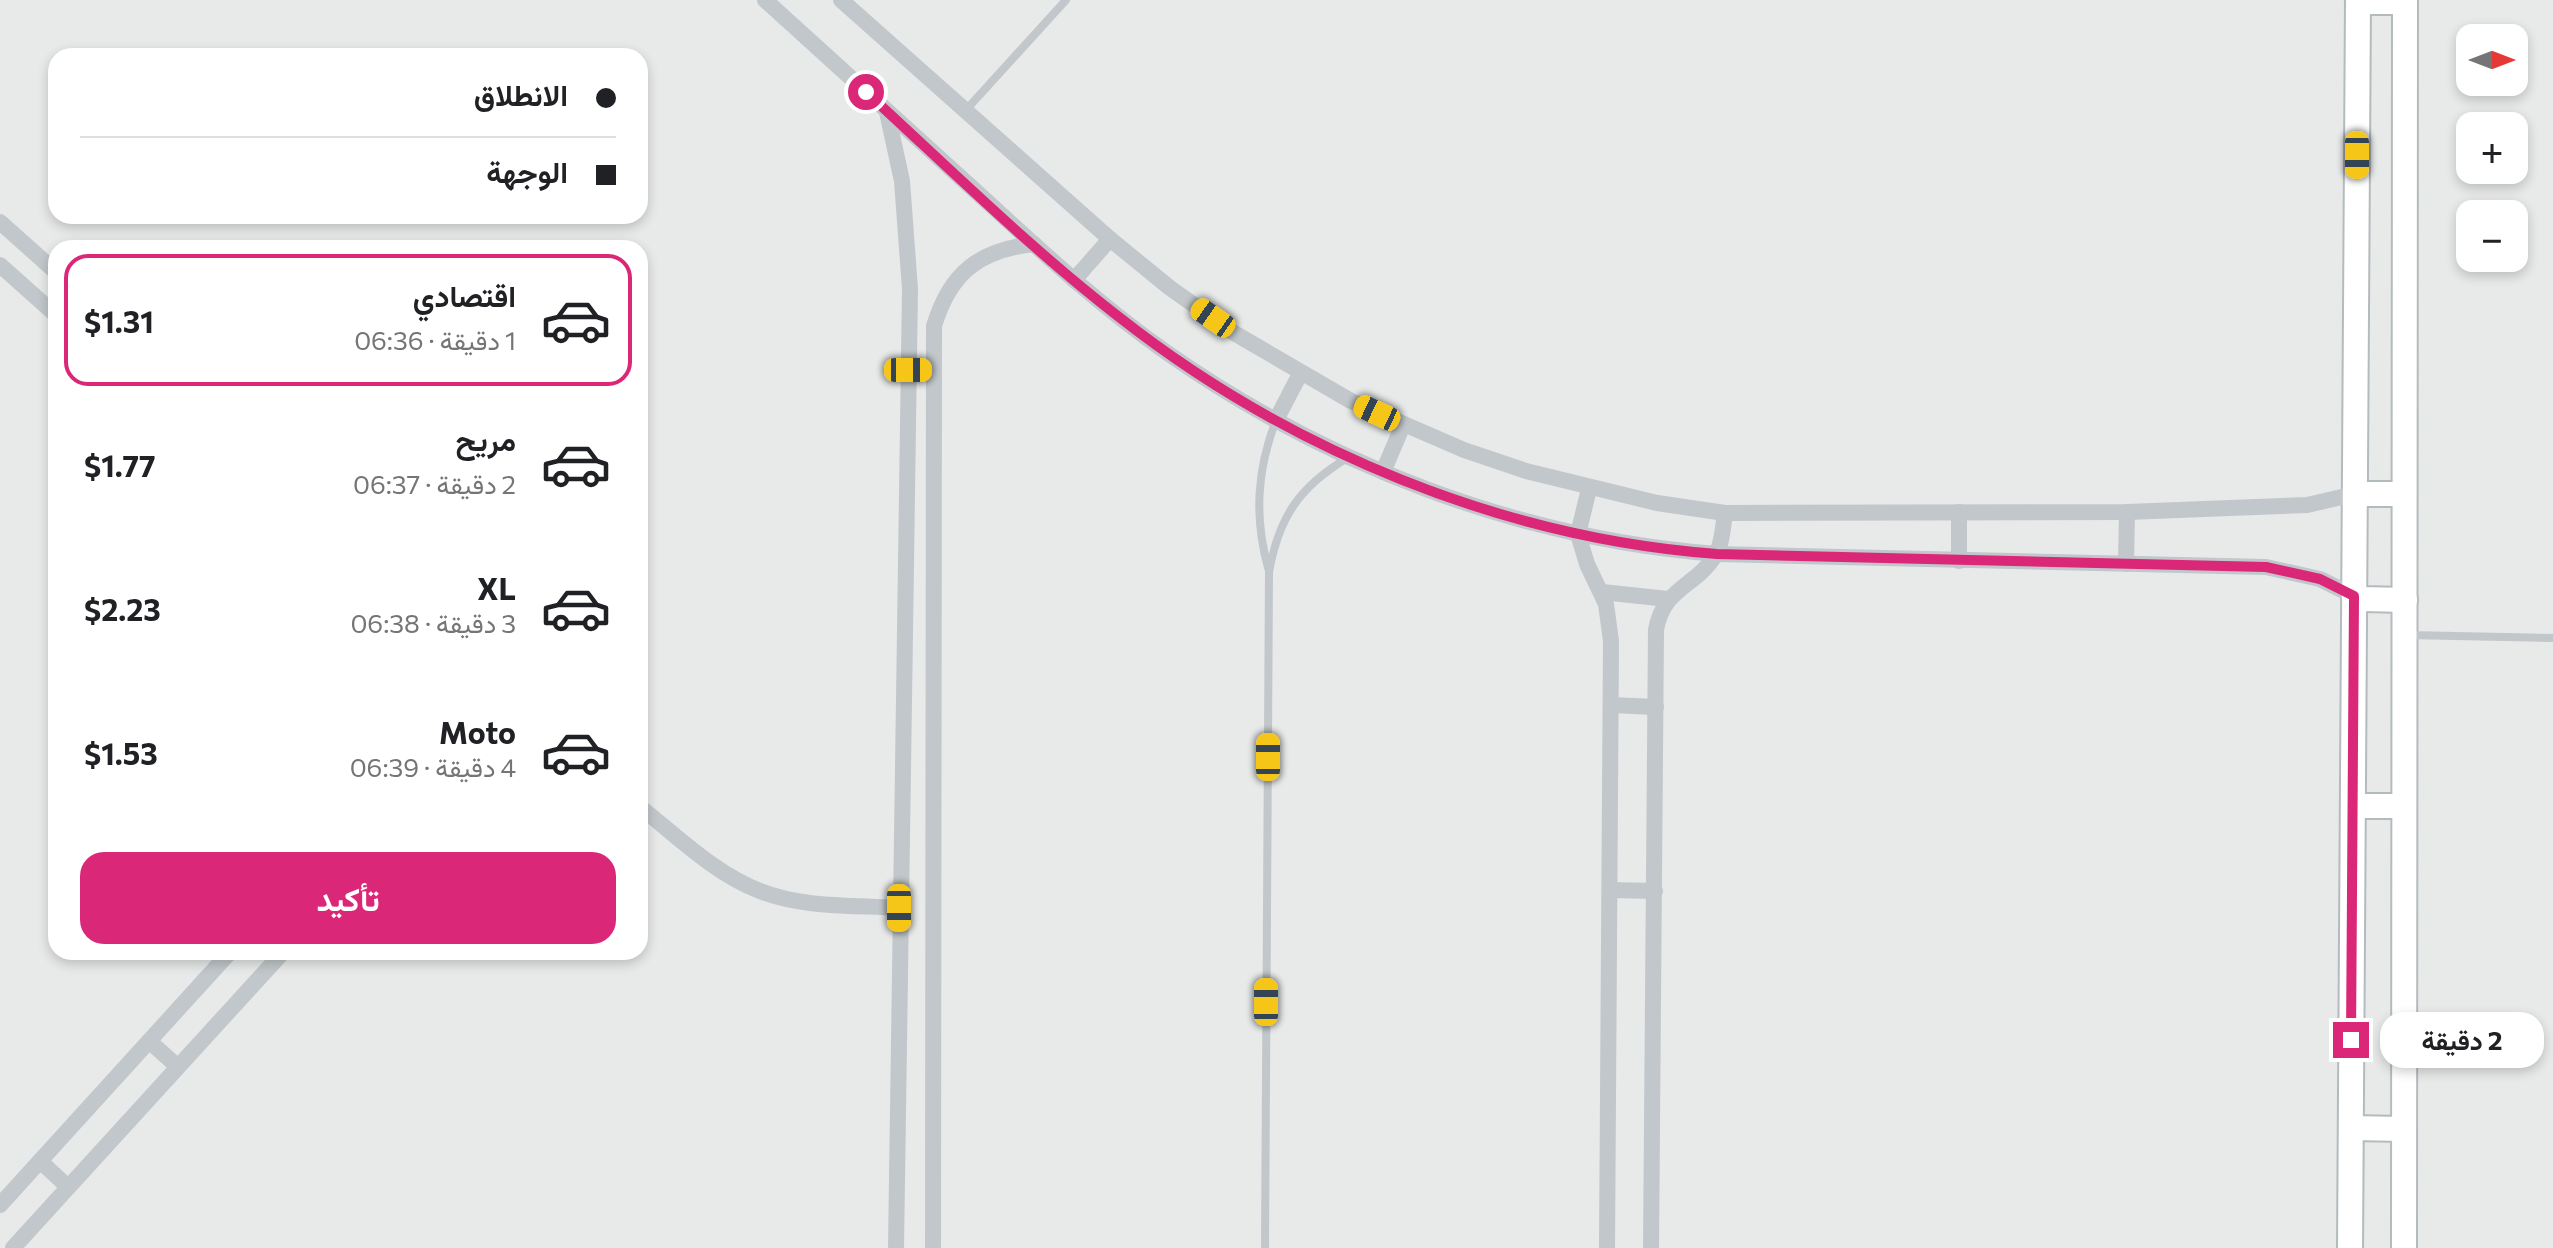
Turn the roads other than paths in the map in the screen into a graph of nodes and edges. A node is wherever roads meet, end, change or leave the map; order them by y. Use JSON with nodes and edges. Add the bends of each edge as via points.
{"nodes":[{"id":1,"x":765,"y":0,"type":"edge"},
{"id":2,"x":841,"y":0,"type":"edge"},
{"id":3,"x":1066,"y":0,"type":"edge"},
{"id":4,"x":2358,"y":1,"type":"edge"},
{"id":5,"x":2405,"y":1,"type":"edge"},
{"id":6,"x":887,"y":110,"type":"junction"},
{"id":7,"x":965,"y":111,"type":"junction"},
{"id":8,"x":0,"y":222,"type":"edge"},
{"id":9,"x":1110,"y":239,"type":"junction"},
{"id":10,"x":1034,"y":244,"type":"junction"},
{"id":11,"x":27,"y":247,"type":"junction"},
{"id":12,"x":48,"y":265,"type":"edge"},
{"id":13,"x":2,"y":268,"type":"edge"},
{"id":14,"x":1074,"y":280,"type":"junction"},
{"id":15,"x":48,"y":308,"type":"edge"},
{"id":16,"x":908,"y":370,"type":"junction"},
{"id":17,"x":934,"y":370,"type":"junction"},
{"id":18,"x":1300,"y":374,"type":"junction"},
{"id":19,"x":1276,"y":420,"type":"junction"},
{"id":20,"x":1403,"y":425,"type":"junction"},
{"id":21,"x":1349,"y":457,"type":"junction"},
{"id":22,"x":1383,"y":472,"type":"junction"},
{"id":23,"x":1589,"y":489,"type":"junction"},
{"id":24,"x":2355,"y":494,"type":"junction"},
{"id":25,"x":2404,"y":494,"type":"junction"},
{"id":26,"x":1959,"y":512,"type":"junction"},
{"id":27,"x":2127,"y":512,"type":"junction"},
{"id":28,"x":1725,"y":513,"type":"junction"},
{"id":29,"x":1578,"y":534,"type":"junction"},
{"id":30,"x":1717,"y":554,"type":"junction"},
{"id":31,"x":1959,"y":561,"type":"junction"},
{"id":32,"x":2126,"y":564,"type":"junction"},
{"id":33,"x":1269,"y":572,"type":"junction"},
{"id":34,"x":1602,"y":592,"type":"junction"},
{"id":35,"x":2354,"y":596,"type":"junction"},
{"id":36,"x":1668,"y":599,"type":"junction"},
{"id":37,"x":2405,"y":600,"type":"junction"},
{"id":38,"x":2405,"y":635,"type":"junction"},
{"id":39,"x":2553,"y":638,"type":"edge"},
{"id":40,"x":1611,"y":705,"type":"junction"},
{"id":41,"x":1656,"y":707,"type":"junction"},
{"id":42,"x":902,"y":758,"type":"junction"},
{"id":43,"x":933,"y":759,"type":"junction"},
{"id":44,"x":2353,"y":806,"type":"junction"},
{"id":45,"x":2404,"y":806,"type":"junction"},
{"id":46,"x":648,"y":813,"type":"edge"},
{"id":47,"x":1610,"y":890,"type":"junction"},
{"id":48,"x":1655,"y":891,"type":"junction"},
{"id":49,"x":899,"y":908,"type":"junction"},
{"id":50,"x":223,"y":960,"type":"edge"},
{"id":51,"x":274,"y":960,"type":"edge"},
{"id":52,"x":149,"y":1041,"type":"junction"},
{"id":53,"x":177,"y":1066,"type":"junction"},
{"id":54,"x":2351,"y":1128,"type":"junction"},
{"id":55,"x":2404,"y":1129,"type":"junction"},
{"id":56,"x":40,"y":1161,"type":"junction"},
{"id":57,"x":67,"y":1186,"type":"junction"},
{"id":58,"x":0,"y":1205,"type":"edge"},
{"id":59,"x":13,"y":1248,"type":"edge"},
{"id":60,"x":896,"y":1248,"type":"edge"},
{"id":61,"x":933,"y":1248,"type":"edge"},
{"id":62,"x":1265,"y":1248,"type":"edge"},
{"id":63,"x":1607,"y":1248,"type":"edge"},
{"id":64,"x":1651,"y":1248,"type":"edge"},
{"id":65,"x":2350,"y":1248,"type":"edge"},
{"id":66,"x":2404,"y":1248,"type":"edge"}],
"edges":[{"from":1,"to":6,"type":"street"},
{"from":2,"to":7,"type":"street"},
{"from":3,"to":7,"type":"lane"},
{"from":4,"to":5,"type":"street"},
{"from":4,"to":24,"type":"street"},
{"from":5,"to":25,"type":"street"},
{"from":6,"to":10,"type":"street"},
{"from":6,"to":16,"type":"street","via":[[907,217]]},
{"from":7,"to":9,"type":"street"},
{"from":8,"to":11,"type":"street"},
{"from":9,"to":14,"type":"street"},
{"from":9,"to":18,"type":"street","via":[[1196,306]]},
{"from":10,"to":14,"type":"street"},
{"from":10,"to":17,"type":"street","via":[[988,254],[952,284],[934,326]]},
{"from":11,"to":12,"type":"street"},
{"from":11,"to":13,"type":"street"},
{"from":13,"to":15,"type":"street"},
{"from":14,"to":19,"type":"street","via":[[1168,353]]},
{"from":16,"to":17,"type":"street"},
{"from":16,"to":42,"type":"street"},
{"from":17,"to":43,"type":"street"},
{"from":18,"to":19,"type":"street"},
{"from":18,"to":20,"type":"street"},
{"from":19,"to":21,"type":"street"},
{"from":19,"to":33,"type":"lane","via":[[1265,449],[1257,511]]},
{"from":20,"to":22,"type":"street"},
{"from":20,"to":23,"type":"street"},
{"from":21,"to":22,"type":"street"},
{"from":21,"to":33,"type":"lane","via":[[1302,492],[1285,516]]},
{"from":22,"to":29,"type":"street","via":[[1486,509]]},
{"from":23,"to":28,"type":"street"},
{"from":23,"to":29,"type":"street"},
{"from":24,"to":25,"type":"street"},
{"from":24,"to":27,"type":"street","via":[[2307,505]]},
{"from":24,"to":35,"type":"street"},
{"from":25,"to":37,"type":"street"},
{"from":26,"to":27,"type":"street"},
{"from":26,"to":28,"type":"street"},
{"from":26,"to":31,"type":"street"},
{"from":27,"to":32,"type":"street"},
{"from":28,"to":30,"type":"street"},
{"from":29,"to":30,"type":"street"},
{"from":29,"to":34,"type":"street"},
{"from":30,"to":31,"type":"street"},
{"from":30,"to":36,"type":"street"},
{"from":31,"to":32,"type":"street"},
{"from":32,"to":35,"type":"street","via":[[2284,569]]},
{"from":33,"to":62,"type":"lane"},
{"from":34,"to":36,"type":"street"},
{"from":34,"to":40,"type":"street","via":[[1610,628]]},
{"from":35,"to":37,"type":"street"},
{"from":35,"to":44,"type":"street"},
{"from":36,"to":41,"type":"street","via":[[1656,630]]},
{"from":37,"to":38,"type":"street"},
{"from":38,"to":39,"type":"lane"},
{"from":38,"to":45,"type":"street"},
{"from":40,"to":41,"type":"street"},
{"from":40,"to":47,"type":"street"},
{"from":41,"to":48,"type":"street"},
{"from":42,"to":43,"type":"street"},
{"from":42,"to":49,"type":"street"},
{"from":43,"to":61,"type":"street"},
{"from":44,"to":45,"type":"street"},
{"from":44,"to":54,"type":"street"},
{"from":45,"to":55,"type":"street"},
{"from":46,"to":49,"type":"street","via":[[721,870],[762,892],[807,902]]},
{"from":47,"to":48,"type":"street"},
{"from":47,"to":63,"type":"street"},
{"from":48,"to":64,"type":"street"},
{"from":49,"to":60,"type":"street"},
{"from":50,"to":52,"type":"street"},
{"from":51,"to":53,"type":"street"},
{"from":52,"to":53,"type":"street"},
{"from":52,"to":56,"type":"street"},
{"from":53,"to":57,"type":"street"},
{"from":54,"to":55,"type":"street"},
{"from":54,"to":65,"type":"street"},
{"from":55,"to":66,"type":"street"},
{"from":56,"to":57,"type":"street"},
{"from":56,"to":58,"type":"street"},
{"from":57,"to":59,"type":"street"}]}
